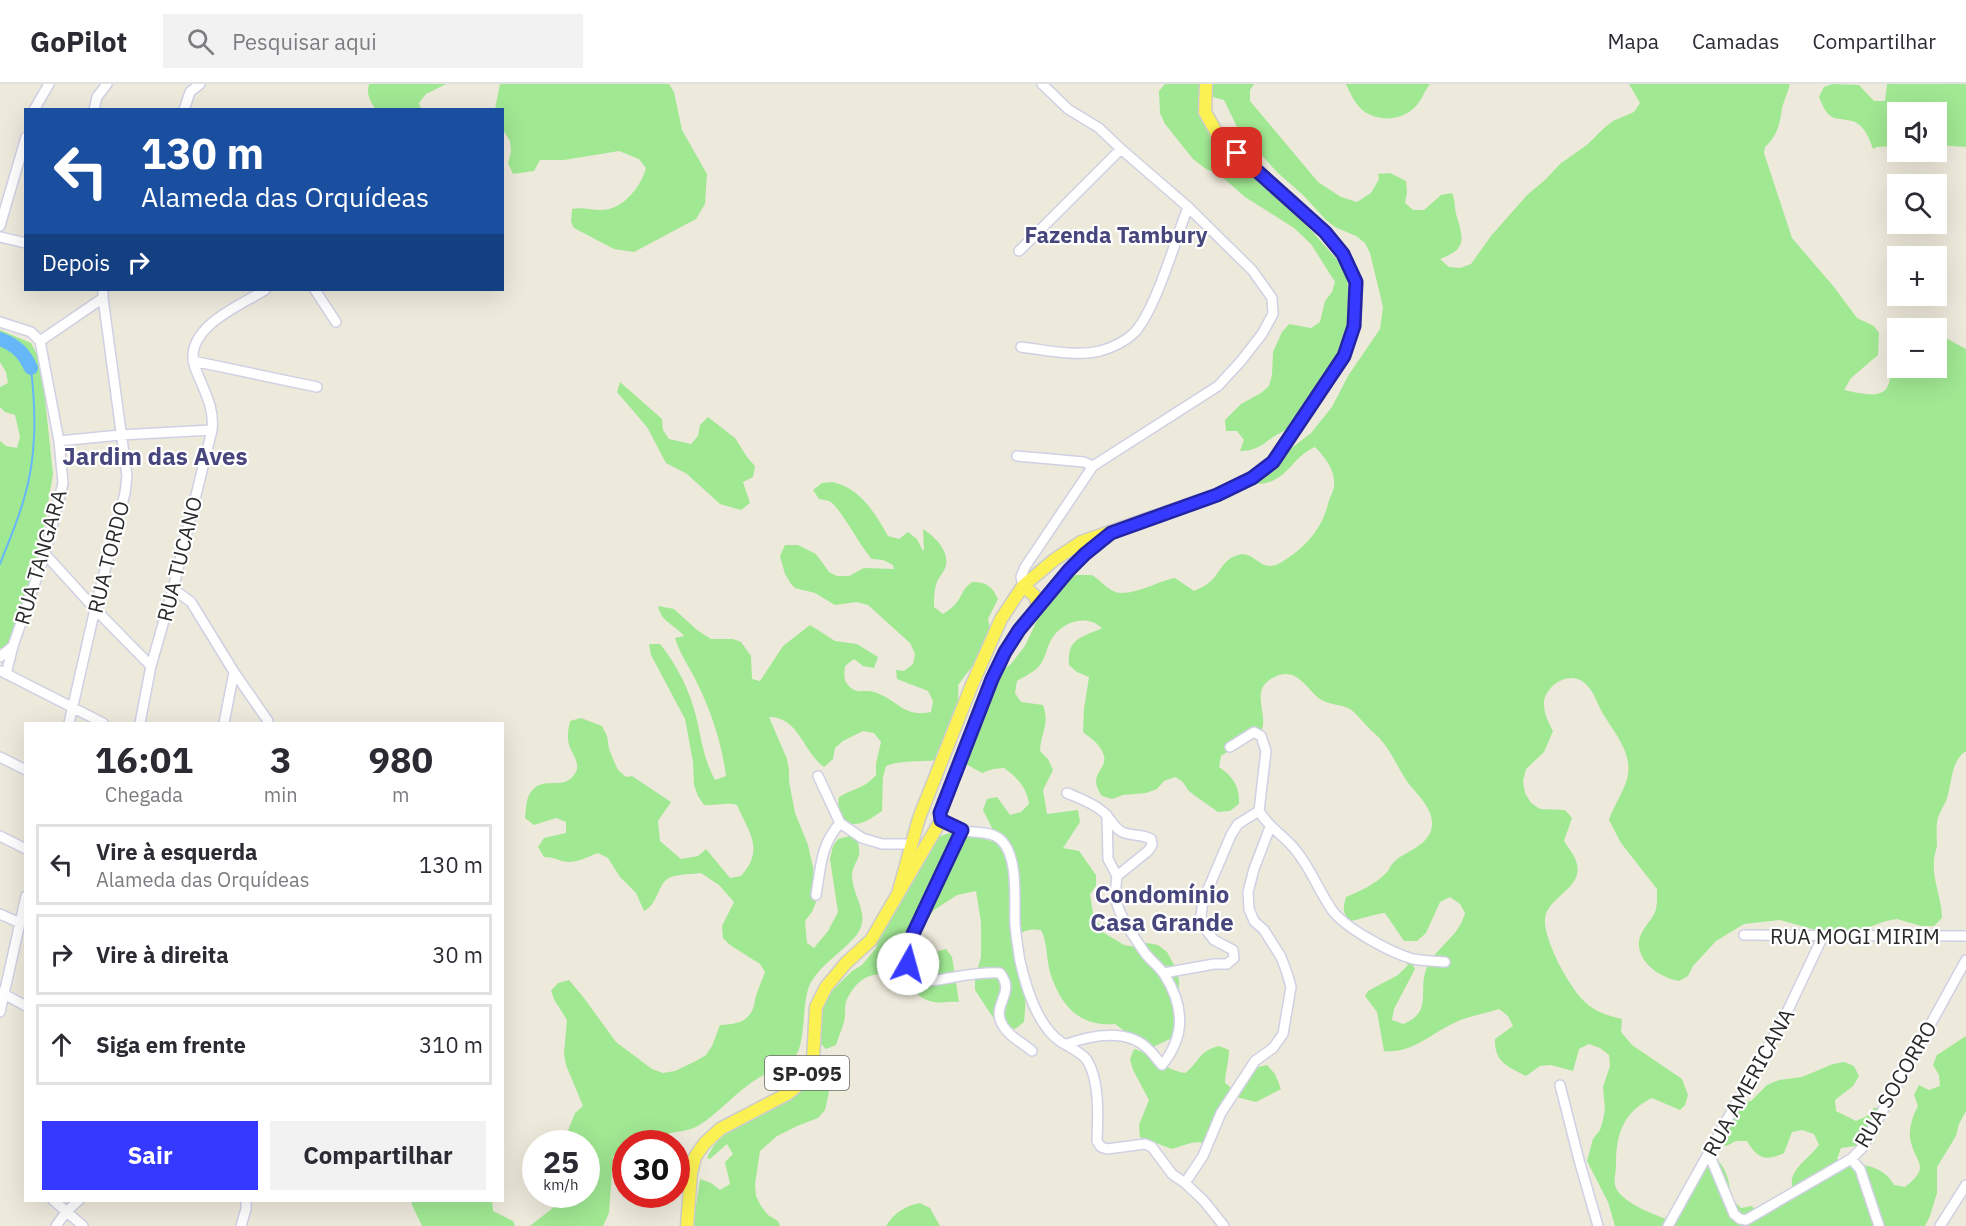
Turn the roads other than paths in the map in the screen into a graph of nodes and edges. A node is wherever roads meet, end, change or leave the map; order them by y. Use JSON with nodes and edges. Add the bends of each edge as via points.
{"nodes":[{"id":1,"x":49,"y":84,"type":"edge"},
{"id":2,"x":107,"y":84,"type":"edge"},
{"id":3,"x":200,"y":84,"type":"edge"},
{"id":4,"x":1042,"y":84,"type":"edge"},
{"id":5,"x":1206,"y":84,"type":"edge"},
{"id":6,"x":35,"y":108,"type":"edge"},
{"id":7,"x":94,"y":108,"type":"edge"},
{"id":8,"x":185,"y":108,"type":"edge"},
{"id":9,"x":24,"y":145,"type":"edge"},
{"id":10,"x":1120,"y":149,"type":"junction"},
{"id":11,"x":1188,"y":207,"type":"junction"},
{"id":12,"x":0,"y":226,"type":"edge"},
{"id":13,"x":0,"y":237,"type":"edge"},
{"id":14,"x":24,"y":243,"type":"edge"},
{"id":15,"x":1019,"y":251,"type":"dead end"},
{"id":16,"x":263,"y":291,"type":"edge"},
{"id":17,"x":316,"y":291,"type":"edge"},
{"id":18,"x":102,"y":292,"type":"edge"},
{"id":19,"x":89,"y":308,"type":"junction"},
{"id":20,"x":79,"y":314,"type":"junction"},
{"id":21,"x":106,"y":316,"type":"junction"},
{"id":22,"x":0,"y":322,"type":"edge"},
{"id":23,"x":336,"y":322,"type":"dead end"},
{"id":24,"x":40,"y":341,"type":"junction"},
{"id":25,"x":1021,"y":347,"type":"dead end"},
{"id":26,"x":193,"y":361,"type":"junction"},
{"id":27,"x":317,"y":387,"type":"dead end"},
{"id":28,"x":212,"y":430,"type":"junction"},
{"id":29,"x":120,"y":435,"type":"junction"},
{"id":30,"x":59,"y":441,"type":"junction"},
{"id":31,"x":1017,"y":456,"type":"dead end"},
{"id":32,"x":1093,"y":466,"type":"junction"},
{"id":33,"x":1111,"y":533,"type":"junction"},
{"id":34,"x":45,"y":554,"type":"junction"},
{"id":35,"x":1023,"y":586,"type":"junction"},
{"id":36,"x":173,"y":588,"type":"junction"},
{"id":37,"x":1039,"y":606,"type":"junction"},
{"id":38,"x":95,"y":609,"type":"junction"},
{"id":39,"x":13,"y":646,"type":"junction"},
{"id":40,"x":0,"y":657,"type":"edge"},
{"id":41,"x":151,"y":666,"type":"junction"},
{"id":42,"x":3,"y":672,"type":"edge"},
{"id":43,"x":234,"y":672,"type":"junction"},
{"id":44,"x":73,"y":708,"type":"junction"},
{"id":45,"x":268,"y":721,"type":"dead end"},
{"id":46,"x":69,"y":722,"type":"edge"},
{"id":47,"x":101,"y":722,"type":"edge"},
{"id":48,"x":140,"y":722,"type":"edge"},
{"id":49,"x":224,"y":722,"type":"edge"},
{"id":50,"x":1230,"y":747,"type":"dead end"},
{"id":51,"x":0,"y":757,"type":"edge"},
{"id":52,"x":24,"y":769,"type":"edge"},
{"id":53,"x":818,"y":776,"type":"dead end"},
{"id":54,"x":1067,"y":793,"type":"dead end"},
{"id":55,"x":1259,"y":811,"type":"junction"},
{"id":56,"x":922,"y":813,"type":"junction"},
{"id":57,"x":1107,"y":815,"type":"junction"},
{"id":58,"x":939,"y":820,"type":"junction"},
{"id":59,"x":840,"y":823,"type":"junction"},
{"id":60,"x":1270,"y":827,"type":"junction"},
{"id":61,"x":962,"y":830,"type":"junction"},
{"id":62,"x":0,"y":836,"type":"edge"},
{"id":63,"x":914,"y":844,"type":"junction"},
{"id":64,"x":24,"y":848,"type":"edge"},
{"id":65,"x":1118,"y":876,"type":"junction"},
{"id":66,"x":899,"y":890,"type":"junction"},
{"id":67,"x":816,"y":895,"type":"dead end"},
{"id":68,"x":24,"y":905,"type":"edge"},
{"id":69,"x":0,"y":914,"type":"edge"},
{"id":70,"x":20,"y":923,"type":"junction"},
{"id":71,"x":1744,"y":935,"type":"dead end"},
{"id":72,"x":1823,"y":936,"type":"junction"},
{"id":73,"x":1966,"y":936,"type":"edge"},
{"id":74,"x":1966,"y":960,"type":"edge"},
{"id":75,"x":1445,"y":963,"type":"dead end"},
{"id":76,"x":1164,"y":973,"type":"junction"},
{"id":77,"x":2,"y":993,"type":"edge"},
{"id":78,"x":24,"y":1005,"type":"edge"},
{"id":79,"x":0,"y":1012,"type":"edge"},
{"id":80,"x":1067,"y":1044,"type":"junction"},
{"id":81,"x":1032,"y":1051,"type":"dead end"},
{"id":82,"x":1560,"y":1085,"type":"dead end"},
{"id":83,"x":1709,"y":1154,"type":"junction"},
{"id":84,"x":1851,"y":1159,"type":"junction"},
{"id":85,"x":1185,"y":1183,"type":"junction"},
{"id":86,"x":1966,"y":1187,"type":"edge"},
{"id":87,"x":55,"y":1202,"type":"edge"},
{"id":88,"x":76,"y":1202,"type":"edge"},
{"id":89,"x":246,"y":1202,"type":"edge"},
{"id":90,"x":66,"y":1212,"type":"junction"},
{"id":91,"x":56,"y":1226,"type":"edge"},
{"id":92,"x":83,"y":1226,"type":"edge"},
{"id":93,"x":241,"y":1226,"type":"edge"},
{"id":94,"x":687,"y":1226,"type":"edge"},
{"id":95,"x":1224,"y":1226,"type":"edge"},
{"id":96,"x":1598,"y":1226,"type":"edge"},
{"id":97,"x":1668,"y":1226,"type":"edge"},
{"id":98,"x":1879,"y":1226,"type":"edge"},
{"id":99,"x":1940,"y":1226,"type":"edge"}],
"edges":[{"from":1,"to":6,"type":"street"},
{"from":2,"to":7,"type":"street"},
{"from":3,"to":8,"type":"street","via":[[190,92]]},
{"from":4,"to":10,"type":"street"},
{"from":5,"to":33,"type":"main road","number":"SP-095","via":[[1206,112],[1219,137],[1325,232],[1343,254],[1356,282],[1354,326],[1344,356],[1273,462],[1252,478],[1217,495]]},
{"from":9,"to":12,"type":"street"},
{"from":10,"to":11,"type":"street"},
{"from":10,"to":15,"type":"street"},
{"from":11,"to":25,"type":"street","via":[[1146,317],[1132,334],[1115,346],[1089,352]]},
{"from":11,"to":32,"type":"street","via":[[1252,270],[1272,298],[1273,314],[1241,362],[1218,386]]},
{"from":13,"to":14,"type":"street"},
{"from":16,"to":26,"type":"street","via":[[209,324],[194,346]]},
{"from":17,"to":23,"type":"street"},
{"from":18,"to":19,"type":"street"},
{"from":18,"to":20,"type":"street"},
{"from":18,"to":21,"type":"street","name":"RUA TORDO"},
{"from":19,"to":20,"type":"street"},
{"from":19,"to":21,"type":"street"},
{"from":20,"to":24,"type":"street"},
{"from":21,"to":29,"type":"street","name":"RUA TORDO"},
{"from":22,"to":24,"type":"street","via":[[32,332]]},
{"from":24,"to":30,"type":"street","name":"RUA TANGARA"},
{"from":26,"to":27,"type":"street"},
{"from":26,"to":28,"type":"street","name":"RUA TUCANO","via":[[213,416]]},
{"from":28,"to":29,"type":"street"},
{"from":28,"to":36,"type":"street","name":"RUA TUCANO"},
{"from":29,"to":30,"type":"street"},
{"from":29,"to":38,"type":"street","name":"RUA TORDO","via":[[127,476],[125,493]]},
{"from":30,"to":34,"type":"street","name":"RUA TANGARA","via":[[63,483]]},
{"from":31,"to":32,"type":"street"},
{"from":32,"to":35,"type":"street","via":[[1024,567]]},
{"from":33,"to":35,"type":"main road","number":"SP-095","via":[[1081,543]]},
{"from":33,"to":37,"type":"main road","number":"SP-095","via":[[1077,562]]},
{"from":34,"to":38,"type":"street"},
{"from":34,"to":39,"type":"street","name":"RUA TANGARA"},
{"from":35,"to":37,"type":"main road"},
{"from":35,"to":56,"type":"main road","number":"SP-095","via":[[1001,619]]},
{"from":36,"to":41,"type":"street","name":"RUA TUCANO"},
{"from":36,"to":43,"type":"street","via":[[191,602]]},
{"from":37,"to":58,"type":"main road","number":"SP-095","via":[[1001,661]]},
{"from":38,"to":41,"type":"street"},
{"from":38,"to":44,"type":"street","name":"RUA TORDO"},
{"from":39,"to":40,"type":"street"},
{"from":39,"to":42,"type":"street","name":"RUA TANGARA"},
{"from":41,"to":48,"type":"street","name":"RUA TUCANO"},
{"from":42,"to":44,"type":"street"},
{"from":43,"to":45,"type":"street"},
{"from":43,"to":49,"type":"street"},
{"from":44,"to":46,"type":"street","name":"RUA TORDO"},
{"from":44,"to":47,"type":"street"},
{"from":50,"to":55,"type":"street","via":[[1254,732],[1264,742]]},
{"from":51,"to":52,"type":"street"},
{"from":53,"to":59,"type":"street"},
{"from":54,"to":57,"type":"street"},
{"from":55,"to":60,"type":"street"},
{"from":55,"to":76,"type":"street","via":[[1238,824],[1231,835],[1203,902],[1203,926],[1214,940],[1233,950],[1234,958],[1227,964]]},
{"from":56,"to":58,"type":"main road","via":[[931,806],[937,809]]},
{"from":56,"to":58,"type":"main road","via":[[924,826],[929,829]]},
{"from":56,"to":63,"type":"main road","number":"SP-095"},
{"from":57,"to":65,"type":"street","via":[[1108,859]]},
{"from":57,"to":65,"type":"street","via":[[1125,833],[1151,839],[1148,851]]},
{"from":58,"to":61,"type":"street"},
{"from":58,"to":66,"type":"main road","number":"SP-095"},
{"from":59,"to":63,"type":"street","via":[[862,838],[882,844]]},
{"from":59,"to":67,"type":"street","via":[[830,835],[821,858]]},
{"from":60,"to":75,"type":"street","via":[[1293,847],[1332,910],[1344,921],[1395,952]]},
{"from":60,"to":85,"type":"street","via":[[1248,892],[1249,909],[1281,957],[1291,987],[1283,1034],[1273,1048],[1255,1061],[1221,1113],[1203,1156]]},
{"from":61,"to":80,"type":"street","via":[[990,833],[1002,841],[1010,857],[1026,981],[1035,1010],[1049,1030]]},
{"from":61,"to":81,"type":"street","via":[[912,936],[907,949],[908,964],[917,975],[931,981],[1000,973],[1008,988],[999,1008],[1000,1019],[1006,1030]]},
{"from":62,"to":64,"type":"street"},
{"from":63,"to":66,"type":"main road","number":"SP-095"},
{"from":65,"to":76,"type":"street","via":[[1116,900],[1124,920]]},
{"from":66,"to":94,"type":"main road","number":"SP-095","via":[[871,940],[826,987],[816,1007],[813,1060],[803,1081],[787,1094],[720,1129],[695,1157]]},
{"from":68,"to":70,"type":"street"},
{"from":69,"to":70,"type":"street"},
{"from":70,"to":77,"type":"street"},
{"from":71,"to":72,"type":"street","name":"RUA MOGI MIRIM"},
{"from":72,"to":73,"type":"street","name":"RUA MOGI MIRIM"},
{"from":72,"to":83,"type":"street","name":"RUA AMERICANA","via":[[1788,1010]]},
{"from":74,"to":84,"type":"street","name":"RUA SOCORRO","via":[[1862,1148]]},
{"from":76,"to":80,"type":"street","via":[[1180,1022],[1175,1047],[1162,1065],[1139,1042],[1119,1036],[1083,1038]]},
{"from":77,"to":78,"type":"street"},
{"from":77,"to":79,"type":"street"},
{"from":80,"to":85,"type":"street","via":[[1086,1059],[1096,1084],[1097,1141],[1101,1147],[1145,1144]]},
{"from":82,"to":96,"type":"street"},
{"from":83,"to":84,"type":"street","name":"RUA SOCORRO","via":[[1734,1214],[1746,1220]]},
{"from":83,"to":97,"type":"street","name":"RUA AMERICANA"},
{"from":84,"to":98,"type":"street","via":[[1860,1168]]},
{"from":85,"to":95,"type":"street"},
{"from":86,"to":99,"type":"street"},
{"from":87,"to":90,"type":"street"},
{"from":88,"to":90,"type":"street"},
{"from":89,"to":93,"type":"street"},
{"from":90,"to":91,"type":"street"},
{"from":90,"to":92,"type":"street"}]}
